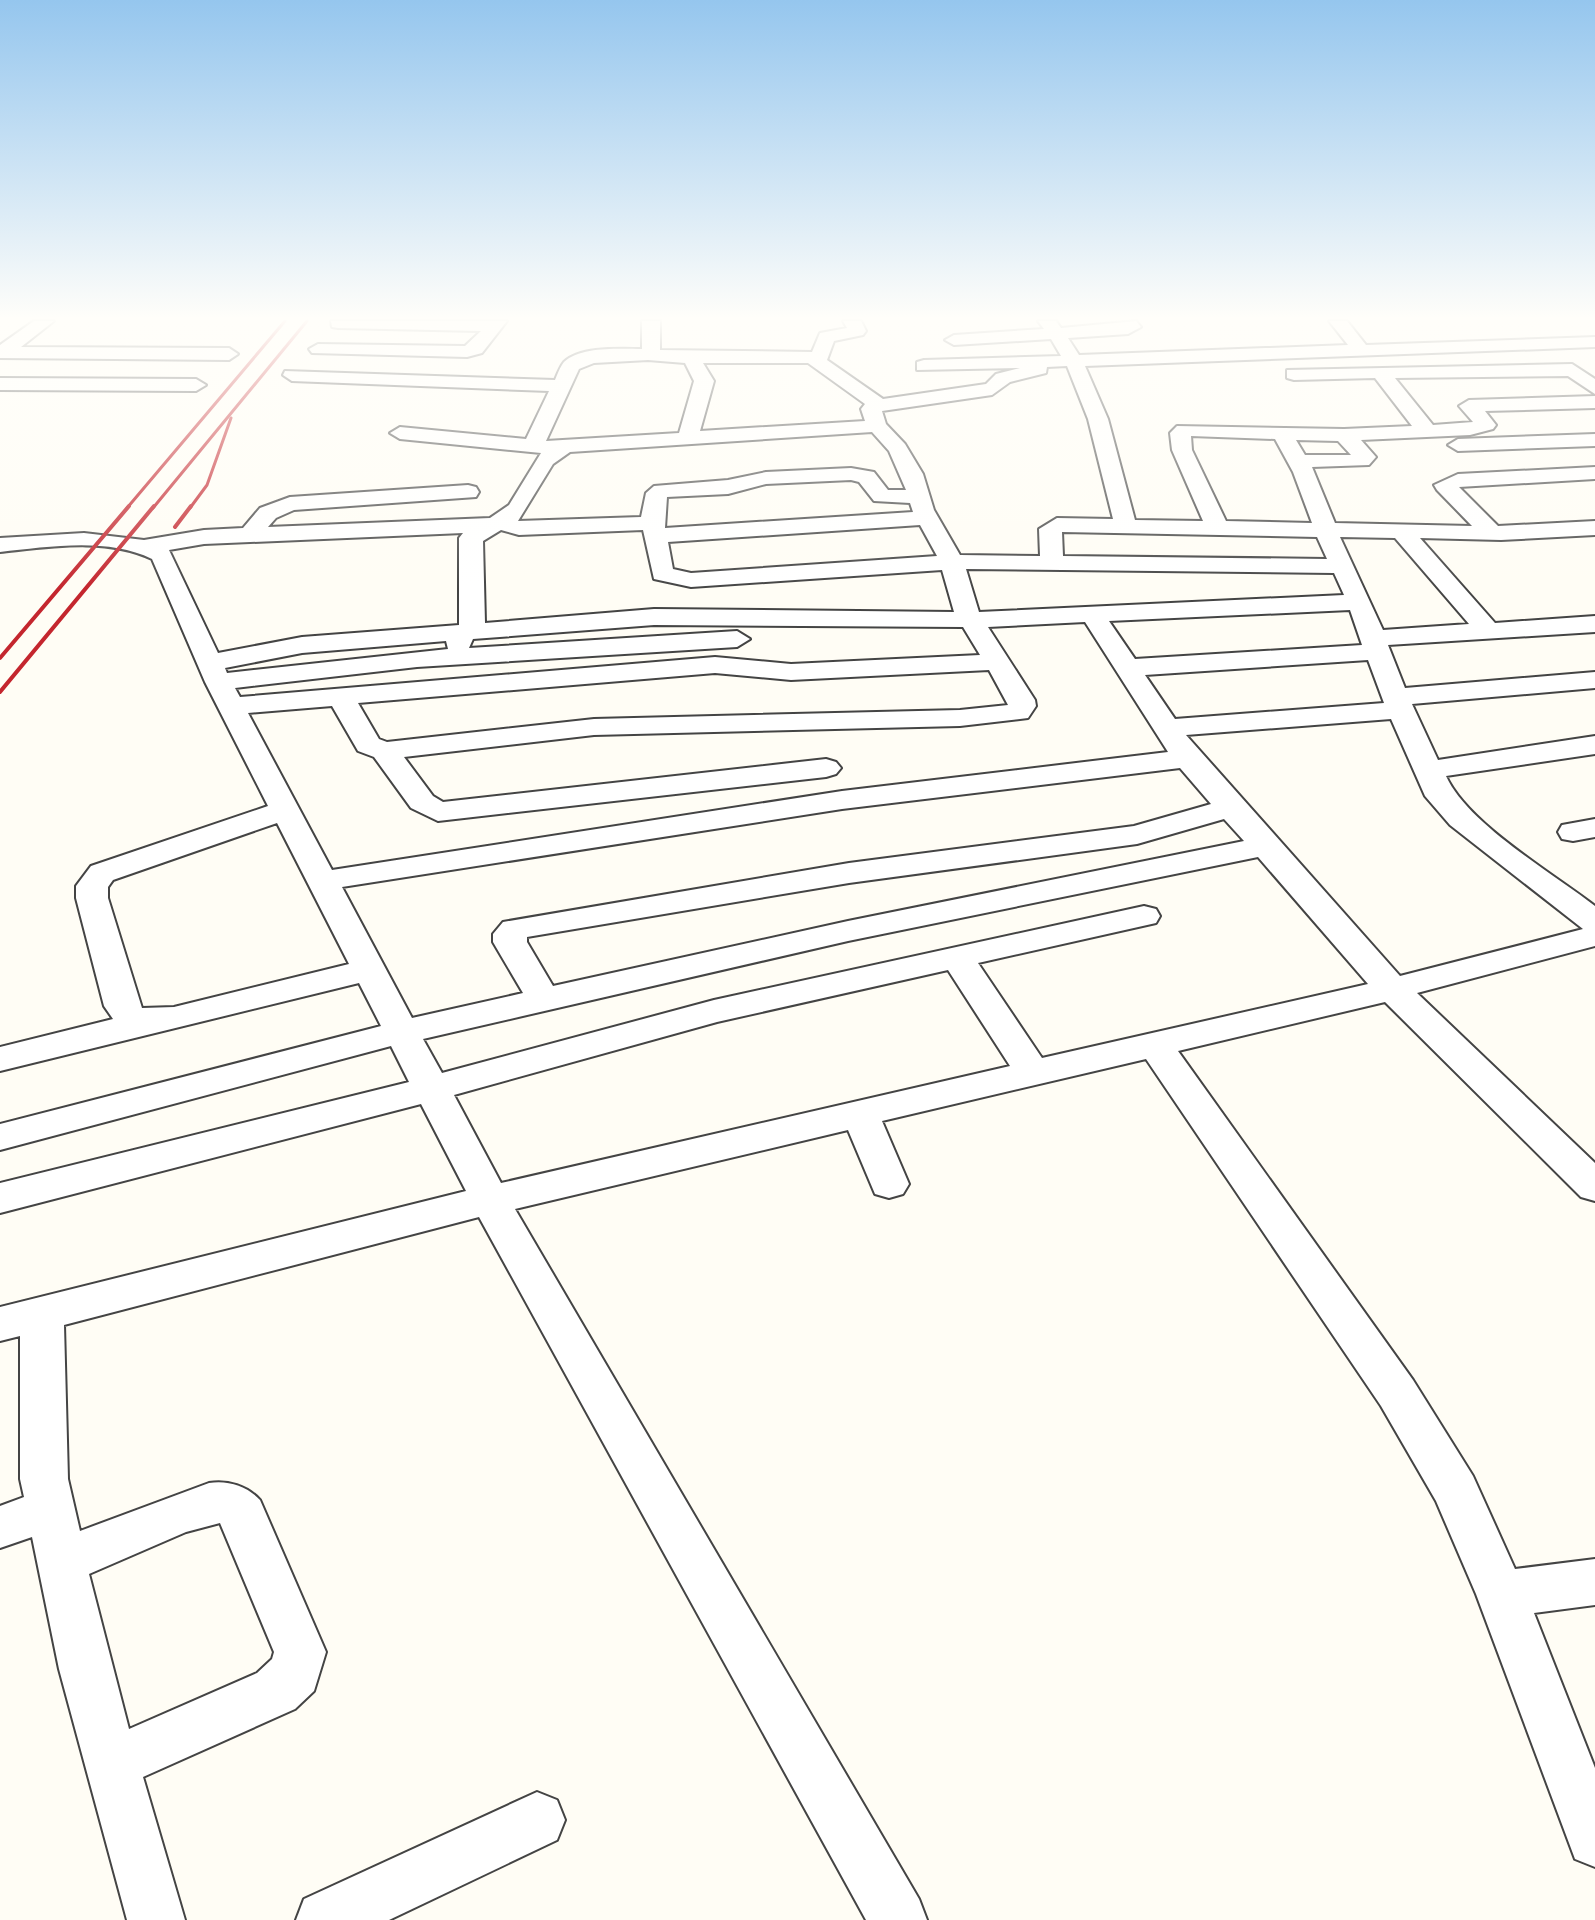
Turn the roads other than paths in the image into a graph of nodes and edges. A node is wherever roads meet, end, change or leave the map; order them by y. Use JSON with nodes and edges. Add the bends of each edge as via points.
{"nodes":[{"id":1,"x":551,"y":411,"type":"edge"},
{"id":2,"x":694,"y":411,"type":"edge"},
{"id":3,"x":873,"y":411,"type":"edge"},
{"id":4,"x":897,"y":411,"type":"edge"},
{"id":5,"x":1097,"y":411,"type":"edge"},
{"id":6,"x":1411,"y":411,"type":"edge"},
{"id":7,"x":1469,"y":411,"type":"edge"},
{"id":8,"x":878,"y":415,"type":"junction"},
{"id":9,"x":820,"y":429,"type":"junction"},
{"id":10,"x":1427,"y":431,"type":"junction"},
{"id":11,"x":400,"y":433,"type":"dead end"},
{"id":12,"x":1282,"y":433,"type":"junction"},
{"id":13,"x":689,"y":437,"type":"junction"},
{"id":14,"x":1595,"y":440,"type":"edge"},
{"id":15,"x":1351,"y":442,"type":"junction"},
{"id":16,"x":532,"y":448,"type":"junction"},
{"id":17,"x":557,"y":448,"type":"junction"},
{"id":18,"x":1298,"y":461,"type":"junction"},
{"id":19,"x":437,"y":471,"type":"dead end"},
{"id":20,"x":1595,"y":473,"type":"edge"},
{"id":21,"x":851,"y":474,"type":"junction"},
{"id":22,"x":1567,"y":474,"type":"junction"},
{"id":23,"x":468,"y":492,"type":"dead end"},
{"id":24,"x":1595,"y":493,"type":"edge"},
{"id":25,"x":397,"y":499,"type":"junction"},
{"id":26,"x":923,"y":507,"type":"junction"},
{"id":27,"x":497,"y":524,"type":"junction"},
{"id":28,"x":1126,"y":527,"type":"junction"},
{"id":29,"x":1595,"y":528,"type":"edge"},
{"id":30,"x":654,"y":529,"type":"junction"},
{"id":31,"x":1219,"y":530,"type":"junction"},
{"id":32,"x":1326,"y":530,"type":"junction"},
{"id":33,"x":1401,"y":531,"type":"junction"},
{"id":34,"x":1491,"y":532,"type":"junction"},
{"id":35,"x":250,"y":535,"type":"junction"},
{"id":36,"x":0,"y":545,"type":"edge"},
{"id":37,"x":148,"y":546,"type":"junction"},
{"id":38,"x":952,"y":562,"type":"junction"},
{"id":39,"x":1052,"y":565,"type":"junction"},
{"id":40,"x":1344,"y":566,"type":"junction"},
{"id":41,"x":1360,"y":602,"type":"junction"},
{"id":42,"x":1093,"y":616,"type":"junction"},
{"id":43,"x":971,"y":620,"type":"junction"},
{"id":44,"x":1595,"y":624,"type":"edge"},
{"id":45,"x":738,"y":629,"type":"junction"},
{"id":46,"x":472,"y":631,"type":"junction"},
{"id":47,"x":1489,"y":631,"type":"junction"},
{"id":48,"x":1375,"y":645,"type":"junction"},
{"id":49,"x":456,"y":657,"type":"junction"},
{"id":50,"x":997,"y":662,"type":"junction"},
{"id":51,"x":734,"y":667,"type":"junction"},
{"id":52,"x":1125,"y":668,"type":"junction"},
{"id":53,"x":791,"y":672,"type":"junction"},
{"id":54,"x":1595,"y":680,"type":"edge"},
{"id":55,"x":219,"y":684,"type":"junction"},
{"id":56,"x":450,"y":686,"type":"junction"},
{"id":57,"x":340,"y":696,"type":"junction"},
{"id":58,"x":1399,"y":704,"type":"junction"},
{"id":59,"x":805,"y":720,"type":"junction"},
{"id":60,"x":1168,"y":728,"type":"junction"},
{"id":61,"x":1595,"y":745,"type":"edge"},
{"id":62,"x":384,"y":751,"type":"junction"},
{"id":63,"x":1187,"y":758,"type":"junction"},
{"id":64,"x":826,"y":768,"type":"junction"},
{"id":65,"x":1427,"y":770,"type":"junction"},
{"id":66,"x":842,"y":800,"type":"junction"},
{"id":67,"x":1232,"y":807,"type":"junction"},
{"id":68,"x":285,"y":810,"type":"junction"},
{"id":69,"x":1267,"y":846,"type":"junction"},
{"id":70,"x":322,"y":881,"type":"junction"},
{"id":71,"x":1144,"y":916,"type":"dead end"},
{"id":72,"x":1595,"y":922,"type":"edge"},
{"id":73,"x":1595,"y":936,"type":"edge"},
{"id":74,"x":957,"y":957,"type":"junction"},
{"id":75,"x":369,"y":970,"type":"junction"},
{"id":76,"x":1392,"y":989,"type":"junction"},
{"id":77,"x":544,"y":1000,"type":"junction"},
{"id":78,"x":150,"y":1021,"type":"junction"},
{"id":79,"x":401,"y":1032,"type":"junction"},
{"id":80,"x":1155,"y":1045,"type":"junction"},
{"id":81,"x":0,"y":1059,"type":"edge"},
{"id":82,"x":1033,"y":1073,"type":"junction"},
{"id":83,"x":431,"y":1089,"type":"junction"},
{"id":84,"x":860,"y":1113,"type":"junction"},
{"id":85,"x":0,"y":1137,"type":"edge"},
{"id":86,"x":1578,"y":1151,"type":"edge"},
{"id":87,"x":889,"y":1184,"type":"dead end"},
{"id":88,"x":1595,"y":1187,"type":"edge"},
{"id":89,"x":0,"y":1198,"type":"edge"},
{"id":90,"x":490,"y":1200,"type":"junction"},
{"id":91,"x":21,"y":1319,"type":"edge"},
{"id":92,"x":51,"y":1509,"type":"junction"},
{"id":93,"x":0,"y":1527,"type":"edge"},
{"id":94,"x":62,"y":1562,"type":"junction"},
{"id":95,"x":1595,"y":1582,"type":"edge"},
{"id":96,"x":1501,"y":1594,"type":"junction"},
{"id":97,"x":111,"y":1764,"type":"junction"},
{"id":98,"x":537,"y":1820,"type":"dead end"},
{"id":99,"x":1594,"y":1831,"type":"edge"},
{"id":100,"x":156,"y":1920,"type":"edge"},
{"id":101,"x":325,"y":1920,"type":"edge"},
{"id":102,"x":898,"y":1920,"type":"edge"}],
"edges":[{"from":1,"to":16,"type":"street"},
{"from":2,"to":13,"type":"street"},
{"from":3,"to":8,"type":"street"},
{"from":4,"to":8,"type":"street"},
{"from":5,"to":28,"type":"street"},
{"from":6,"to":10,"type":"street"},
{"from":7,"to":10,"type":"street","via":[[1484,427]]},
{"from":8,"to":9,"type":"street"},
{"from":8,"to":26,"type":"street"},
{"from":9,"to":13,"type":"street"},
{"from":9,"to":21,"type":"street"},
{"from":10,"to":15,"type":"street"},
{"from":11,"to":16,"type":"street"},
{"from":12,"to":15,"type":"street"},
{"from":12,"to":18,"type":"street"},
{"from":12,"to":31,"type":"street","via":[[1180,433],[1182,450]]},
{"from":13,"to":17,"type":"street"},
{"from":14,"to":15,"type":"street"},
{"from":15,"to":18,"type":"street","via":[[1365,457],[1362,461]]},
{"from":16,"to":17,"type":"street"},
{"from":17,"to":27,"type":"street","via":[[512,517]]},
{"from":18,"to":32,"type":"street"},
{"from":19,"to":25,"type":"street"},
{"from":20,"to":22,"type":"street"},
{"from":21,"to":26,"type":"street","via":[[866,477],[882,496]]},
{"from":21,"to":30,"type":"street","via":[[662,491],[657,493]]},
{"from":22,"to":24,"type":"street"},
{"from":22,"to":34,"type":"street","via":[[1445,485]]},
{"from":23,"to":25,"type":"street"},
{"from":25,"to":35,"type":"street","via":[[290,504],[268,513]]},
{"from":26,"to":30,"type":"street"},
{"from":26,"to":38,"type":"street"},
{"from":27,"to":30,"type":"street"},
{"from":27,"to":35,"type":"street"},
{"from":27,"to":46,"type":"street","via":[[471,538]]},
{"from":28,"to":31,"type":"street"},
{"from":28,"to":39,"type":"street","via":[[1051,527]]},
{"from":29,"to":34,"type":"street"},
{"from":30,"to":38,"type":"street","via":[[662,574],[674,579]]},
{"from":31,"to":32,"type":"street"},
{"from":32,"to":33,"type":"street"},
{"from":32,"to":40,"type":"street"},
{"from":33,"to":34,"type":"street"},
{"from":33,"to":47,"type":"street"},
{"from":35,"to":37,"type":"street"},
{"from":36,"to":37,"type":"street"},
{"from":37,"to":55,"type":"street","via":[[162,555]]},
{"from":38,"to":39,"type":"street"},
{"from":38,"to":43,"type":"street"},
{"from":39,"to":40,"type":"street"},
{"from":40,"to":41,"type":"street"},
{"from":41,"to":42,"type":"street"},
{"from":41,"to":48,"type":"street"},
{"from":42,"to":43,"type":"street"},
{"from":42,"to":52,"type":"street"},
{"from":43,"to":45,"type":"street"},
{"from":43,"to":50,"type":"street"},
{"from":44,"to":47,"type":"street"},
{"from":45,"to":46,"type":"street","via":[[654,617]]},
{"from":45,"to":49,"type":"street"},
{"from":45,"to":51,"type":"street"},
{"from":46,"to":49,"type":"street","via":[[460,635]]},
{"from":46,"to":55,"type":"street","via":[[302,645]]},
{"from":47,"to":48,"type":"street"},
{"from":48,"to":52,"type":"street"},
{"from":48,"to":58,"type":"street"},
{"from":49,"to":55,"type":"street"},
{"from":49,"to":56,"type":"street"},
{"from":50,"to":53,"type":"street"},
{"from":50,"to":59,"type":"street","via":[[1022,706],[1008,716]]},
{"from":51,"to":53,"type":"street"},
{"from":51,"to":56,"type":"street"},
{"from":52,"to":60,"type":"street"},
{"from":53,"to":59,"type":"street"},
{"from":54,"to":58,"type":"street"},
{"from":55,"to":57,"type":"street"},
{"from":55,"to":68,"type":"street"},
{"from":56,"to":57,"type":"street"},
{"from":57,"to":62,"type":"street","via":[[368,745]]},
{"from":58,"to":60,"type":"street"},
{"from":58,"to":65,"type":"street"},
{"from":59,"to":62,"type":"street","via":[[594,727]]},
{"from":59,"to":64,"type":"street"},
{"from":60,"to":63,"type":"street"},
{"from":61,"to":65,"type":"street"},
{"from":62,"to":64,"type":"street","via":[[427,808],[438,812]]},
{"from":63,"to":66,"type":"street"},
{"from":63,"to":67,"type":"street"},
{"from":64,"to":66,"type":"street"},
{"from":65,"to":72,"type":"street","via":[[1440,796],[1461,819]]},
{"from":66,"to":70,"type":"street"},
{"from":67,"to":69,"type":"street"},
{"from":67,"to":77,"type":"street","via":[[1137,835],[849,873],[515,929],[510,942]]},
{"from":68,"to":70,"type":"street"},
{"from":68,"to":78,"type":"street","via":[[119,866],[102,873],[92,886],[122,1006],[131,1018]]},
{"from":69,"to":76,"type":"street"},
{"from":69,"to":77,"type":"street","via":[[848,931]]},
{"from":70,"to":75,"type":"street"},
{"from":71,"to":74,"type":"street"},
{"from":73,"to":76,"type":"street"},
{"from":74,"to":82,"type":"street"},
{"from":74,"to":83,"type":"street","via":[[714,1011]]},
{"from":75,"to":78,"type":"street"},
{"from":75,"to":79,"type":"street"},
{"from":76,"to":80,"type":"street"},
{"from":76,"to":86,"type":"street"},
{"from":77,"to":79,"type":"street"},
{"from":78,"to":81,"type":"street"},
{"from":79,"to":83,"type":"street"},
{"from":79,"to":85,"type":"street"},
{"from":80,"to":82,"type":"street"},
{"from":80,"to":96,"type":"street","via":[[1426,1438],[1456,1491]]},
{"from":82,"to":84,"type":"street"},
{"from":83,"to":89,"type":"street"},
{"from":83,"to":90,"type":"street"},
{"from":84,"to":87,"type":"street"},
{"from":84,"to":90,"type":"street"},
{"from":86,"to":88,"type":"street"},
{"from":90,"to":91,"type":"street"},
{"from":90,"to":102,"type":"street"},
{"from":91,"to":92,"type":"street"},
{"from":92,"to":93,"type":"street"},
{"from":92,"to":94,"type":"street"},
{"from":94,"to":97,"type":"street"},
{"from":94,"to":97,"type":"street","via":[[196,1508],[220,1502],[235,1505],[300,1652],[295,1673],[276,1691]]},
{"from":95,"to":96,"type":"street"},
{"from":96,"to":99,"type":"street"},
{"from":97,"to":100,"type":"street"},
{"from":98,"to":101,"type":"street"}]}
